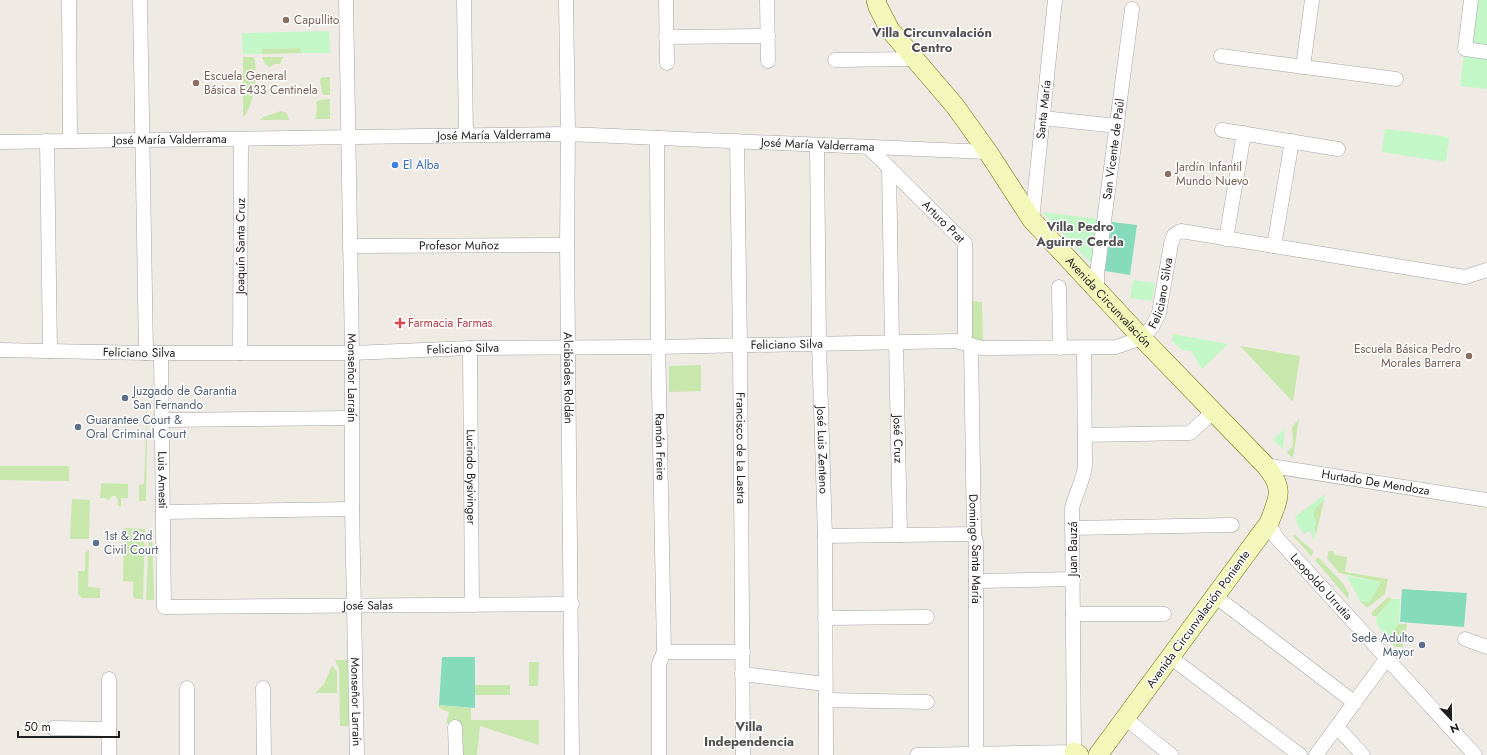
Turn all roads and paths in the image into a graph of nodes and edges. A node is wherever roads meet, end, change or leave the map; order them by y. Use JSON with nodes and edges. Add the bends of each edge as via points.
{"nodes":[{"id":1,"x":69,"y":0,"type":"edge"},
{"id":2,"x":140,"y":0,"type":"edge"},
{"id":3,"x":346,"y":0,"type":"edge"},
{"id":4,"x":464,"y":0,"type":"edge"},
{"id":5,"x":566,"y":0,"type":"edge"},
{"id":6,"x":666,"y":0,"type":"edge"},
{"id":7,"x":767,"y":0,"type":"edge"},
{"id":8,"x":876,"y":0,"type":"edge"},
{"id":9,"x":1056,"y":0,"type":"edge"},
{"id":10,"x":1312,"y":0,"type":"edge"},
{"id":11,"x":1471,"y":0,"type":"edge"},
{"id":12,"x":1132,"y":9,"type":"dead end"},
{"id":13,"x":768,"y":36,"type":"junction"},
{"id":14,"x":666,"y":37,"type":"junction"},
{"id":15,"x":1487,"y":52,"type":"edge"},
{"id":16,"x":1221,"y":56,"type":"dead end"},
{"id":17,"x":913,"y":59,"type":"junction"},
{"id":18,"x":835,"y":60,"type":"dead end"},
{"id":19,"x":768,"y":62,"type":"dead end"},
{"id":20,"x":666,"y":63,"type":"dead end"},
{"id":21,"x":1303,"y":67,"type":"junction"},
{"id":22,"x":1396,"y":79,"type":"dead end"},
{"id":23,"x":1043,"y":118,"type":"junction"},
{"id":24,"x":1117,"y":126,"type":"junction"},
{"id":25,"x":1222,"y":130,"type":"dead end"},
{"id":26,"x":1244,"y":133,"type":"junction"},
{"id":27,"x":568,"y":134,"type":"junction"},
{"id":28,"x":466,"y":135,"type":"junction"},
{"id":29,"x":349,"y":137,"type":"junction"},
{"id":30,"x":240,"y":138,"type":"junction"},
{"id":31,"x":657,"y":138,"type":"junction"},
{"id":32,"x":143,"y":140,"type":"junction"},
{"id":33,"x":47,"y":141,"type":"junction"},
{"id":34,"x":70,"y":141,"type":"junction"},
{"id":35,"x":1292,"y":141,"type":"junction"},
{"id":36,"x":0,"y":142,"type":"edge"},
{"id":37,"x":737,"y":142,"type":"junction"},
{"id":38,"x":817,"y":145,"type":"junction"},
{"id":39,"x":868,"y":147,"type":"junction"},
{"id":40,"x":1338,"y":149,"type":"dead end"},
{"id":41,"x":988,"y":152,"type":"junction"},
{"id":42,"x":889,"y":167,"type":"junction"},
{"id":43,"x":1032,"y":220,"type":"junction"},
{"id":44,"x":1226,"y":238,"type":"junction"},
{"id":45,"x":567,"y":245,"type":"junction"},
{"id":46,"x":350,"y":246,"type":"junction"},
{"id":47,"x":1274,"y":246,"type":"junction"},
{"id":48,"x":1487,"y":270,"type":"edge"},
{"id":49,"x":1059,"y":287,"type":"dead end"},
{"id":50,"x":1097,"y":290,"type":"junction"},
{"id":51,"x":1142,"y":338,"type":"junction"},
{"id":52,"x":894,"y":343,"type":"junction"},
{"id":53,"x":819,"y":344,"type":"junction"},
{"id":54,"x":968,"y":344,"type":"junction"},
{"id":55,"x":740,"y":346,"type":"junction"},
{"id":56,"x":568,"y":347,"type":"junction"},
{"id":57,"x":658,"y":347,"type":"junction"},
{"id":58,"x":470,"y":348,"type":"junction"},
{"id":59,"x":1060,"y":348,"type":"junction"},
{"id":60,"x":1084,"y":348,"type":"junction"},
{"id":61,"x":0,"y":350,"type":"edge"},
{"id":62,"x":50,"y":351,"type":"junction"},
{"id":63,"x":146,"y":353,"type":"junction"},
{"id":64,"x":161,"y":353,"type":"junction"},
{"id":65,"x":240,"y":353,"type":"junction"},
{"id":66,"x":352,"y":353,"type":"junction"},
{"id":67,"x":1214,"y":411,"type":"junction"},
{"id":68,"x":352,"y":418,"type":"junction"},
{"id":69,"x":162,"y":420,"type":"junction"},
{"id":70,"x":1085,"y":435,"type":"junction"},
{"id":71,"x":1270,"y":470,"type":"junction"},
{"id":72,"x":1487,"y":500,"type":"edge"},
{"id":73,"x":352,"y":509,"type":"junction"},
{"id":74,"x":163,"y":512,"type":"junction"},
{"id":75,"x":1269,"y":523,"type":"junction"},
{"id":76,"x":1232,"y":525,"type":"dead end"},
{"id":77,"x":1072,"y":528,"type":"junction"},
{"id":78,"x":974,"y":534,"type":"junction"},
{"id":79,"x":900,"y":535,"type":"junction"},
{"id":80,"x":825,"y":536,"type":"junction"},
{"id":81,"x":1073,"y":579,"type":"junction"},
{"id":82,"x":976,"y":581,"type":"junction"},
{"id":83,"x":1215,"y":596,"type":"junction"},
{"id":84,"x":572,"y":604,"type":"junction"},
{"id":85,"x":472,"y":605,"type":"junction"},
{"id":86,"x":354,"y":606,"type":"junction"},
{"id":87,"x":164,"y":607,"type":"joint"},
{"id":88,"x":1073,"y":614,"type":"junction"},
{"id":89,"x":1164,"y":614,"type":"dead end"},
{"id":90,"x":927,"y":617,"type":"dead end"},
{"id":91,"x":825,"y":618,"type":"junction"},
{"id":92,"x":1465,"y":639,"type":"dead end"},
{"id":93,"x":1487,"y":647,"type":"edge"},
{"id":94,"x":664,"y":652,"type":"junction"},
{"id":95,"x":743,"y":652,"type":"junction"},
{"id":96,"x":1170,"y":657,"type":"junction"},
{"id":97,"x":1387,"y":658,"type":"junction"},
{"id":98,"x":742,"y":674,"type":"junction"},
{"id":99,"x":109,"y":679,"type":"dead end"},
{"id":100,"x":825,"y":684,"type":"junction"},
{"id":101,"x":187,"y":688,"type":"dead end"},
{"id":102,"x":263,"y":688,"type":"dead end"},
{"id":103,"x":826,"y":700,"type":"junction"},
{"id":104,"x":927,"y":702,"type":"dead end"},
{"id":105,"x":1355,"y":703,"type":"junction"},
{"id":106,"x":1124,"y":718,"type":"junction"},
{"id":107,"x":455,"y":727,"type":"dead end"},
{"id":108,"x":1337,"y":727,"type":"junction"},
{"id":109,"x":53,"y":728,"type":"dead end"},
{"id":110,"x":109,"y":729,"type":"junction"},
{"id":111,"x":976,"y":754,"type":"junction"},
{"id":112,"x":1076,"y":754,"type":"edge"},
{"id":113,"x":109,"y":755,"type":"edge"},
{"id":114,"x":187,"y":755,"type":"edge"},
{"id":115,"x":264,"y":755,"type":"edge"},
{"id":116,"x":358,"y":755,"type":"edge"},
{"id":117,"x":456,"y":755,"type":"edge"},
{"id":118,"x":572,"y":755,"type":"edge"},
{"id":119,"x":659,"y":755,"type":"edge"},
{"id":120,"x":743,"y":755,"type":"edge"},
{"id":121,"x":826,"y":755,"type":"edge"},
{"id":122,"x":917,"y":755,"type":"edge"},
{"id":123,"x":1098,"y":755,"type":"edge"},
{"id":124,"x":1171,"y":755,"type":"edge"},
{"id":125,"x":1300,"y":755,"type":"edge"},
{"id":126,"x":1316,"y":755,"type":"edge"},
{"id":127,"x":1363,"y":755,"type":"edge"},
{"id":128,"x":1475,"y":755,"type":"edge"}],
"edges":[{"from":1,"to":34,"type":"street"},
{"from":2,"to":32,"type":"street"},
{"from":3,"to":29,"type":"street","name":"Monseñor Larraín"},
{"from":4,"to":28,"type":"street"},
{"from":5,"to":27,"type":"street","name":"Alcibíades Roldán"},
{"from":6,"to":14,"type":"street"},
{"from":7,"to":13,"type":"street"},
{"from":8,"to":17,"type":"street","name":"Avenida Circunvalación","via":[[890,30]]},
{"from":9,"to":23,"type":"street","name":"Santa María"},
{"from":10,"to":21,"type":"street"},
{"from":11,"to":15,"type":"street","via":[[1465,49]]},
{"from":12,"to":24,"type":"street","name":"San Vicente de Paúl"},
{"from":13,"to":14,"type":"street"},
{"from":13,"to":19,"type":"street"},
{"from":14,"to":20,"type":"street"},
{"from":16,"to":21,"type":"street"},
{"from":17,"to":18,"type":"street"},
{"from":17,"to":41,"type":"street","name":"Avenida Circunvalación","via":[[955,106]]},
{"from":21,"to":22,"type":"street"},
{"from":23,"to":24,"type":"street"},
{"from":23,"to":43,"type":"street","name":"Santa María"},
{"from":24,"to":50,"type":"street","name":"San Vicente de Paúl"},
{"from":25,"to":26,"type":"street"},
{"from":26,"to":35,"type":"street"},
{"from":26,"to":44,"type":"street"},
{"from":27,"to":28,"type":"street","name":"José María Valderrama"},
{"from":27,"to":31,"type":"street","name":"José María Valderrama"},
{"from":27,"to":45,"type":"street","name":"Alcibíades Roldán"},
{"from":28,"to":29,"type":"street","name":"José María Valderrama"},
{"from":29,"to":30,"type":"street","name":"José María Valderrama"},
{"from":29,"to":46,"type":"street","name":"Monseñor Larraín"},
{"from":30,"to":32,"type":"street","name":"José María Valderrama"},
{"from":30,"to":65,"type":"street","name":"Joaquín Santa Cruz"},
{"from":31,"to":37,"type":"street","name":"José María Valderrama"},
{"from":31,"to":57,"type":"street","name":"Ramón Freire"},
{"from":32,"to":34,"type":"street","name":"José María Valderrama"},
{"from":32,"to":63,"type":"street"},
{"from":33,"to":34,"type":"street","name":"José María Valderrama"},
{"from":33,"to":36,"type":"street","name":"José María Valderrama"},
{"from":33,"to":62,"type":"street"},
{"from":35,"to":40,"type":"street"},
{"from":35,"to":47,"type":"street"},
{"from":37,"to":38,"type":"street","name":"José María Valderrama"},
{"from":37,"to":55,"type":"street","name":"Francisco de La Lastra"},
{"from":38,"to":39,"type":"street","name":"José María Valderrama"},
{"from":38,"to":53,"type":"street","name":"José Luis Zenteno"},
{"from":39,"to":41,"type":"street","name":"José María Valderrama"},
{"from":39,"to":42,"type":"street","name":"Arturo Prat"},
{"from":41,"to":43,"type":"street","name":"Avenida Circunvalación"},
{"from":42,"to":52,"type":"street","name":"José Cruz"},
{"from":42,"to":54,"type":"street","name":"Arturo Prat","via":[[964,243]]},
{"from":43,"to":50,"type":"street","name":"Avenida Circunvalación"},
{"from":44,"to":47,"type":"street","name":"Feliciano Silva"},
{"from":44,"to":51,"type":"street","name":"Feliciano Silva","via":[[1182,231],[1174,235],[1170,244],[1159,313],[1152,328]]},
{"from":45,"to":46,"type":"street","name":"Profesor Muñoz"},
{"from":45,"to":56,"type":"street","name":"Alcibíades Roldán"},
{"from":46,"to":66,"type":"street","name":"Monseñor Larraín"},
{"from":47,"to":48,"type":"street","name":"Feliciano Silva","via":[[1465,277]]},
{"from":49,"to":59,"type":"street"},
{"from":50,"to":51,"type":"street","name":"Avenida Circunvalación"},
{"from":51,"to":60,"type":"street","name":"Feliciano Silva","via":[[1116,348]]},
{"from":51,"to":67,"type":"street","name":"Avenida Circunvalación"},
{"from":52,"to":53,"type":"street","name":"Feliciano Silva"},
{"from":52,"to":54,"type":"street","name":"Feliciano Silva","via":[[956,341]]},
{"from":52,"to":79,"type":"street","name":"José Cruz"},
{"from":53,"to":55,"type":"street","name":"Feliciano Silva"},
{"from":53,"to":80,"type":"street","name":"José Luis Zenteno"},
{"from":54,"to":59,"type":"street","name":"Feliciano Silva","via":[[982,348]]},
{"from":54,"to":78,"type":"street","name":"Domingo Santa María"},
{"from":55,"to":57,"type":"street","name":"Feliciano Silva"},
{"from":55,"to":95,"type":"street","name":"Francisco de La Lastra"},
{"from":56,"to":57,"type":"street","name":"Feliciano Silva"},
{"from":56,"to":58,"type":"street","name":"Feliciano Silva"},
{"from":56,"to":84,"type":"street","name":"Alcibíades Roldán"},
{"from":57,"to":94,"type":"street","name":"Ramón Freire"},
{"from":58,"to":66,"type":"street","name":"Feliciano Silva"},
{"from":58,"to":85,"type":"street","name":"Lucindo Bysivinger"},
{"from":59,"to":60,"type":"street","name":"Feliciano Silva"},
{"from":60,"to":70,"type":"street","name":"Juan Bauzá"},
{"from":61,"to":62,"type":"street","name":"Feliciano Silva"},
{"from":62,"to":63,"type":"street","name":"Feliciano Silva"},
{"from":63,"to":64,"type":"street","name":"Feliciano Silva"},
{"from":64,"to":65,"type":"street","name":"Feliciano Silva"},
{"from":64,"to":69,"type":"street","name":"Luis Amesti"},
{"from":65,"to":66,"type":"street","name":"Feliciano Silva"},
{"from":66,"to":68,"type":"street","name":"Monseñor Larraín"},
{"from":67,"to":70,"type":"street","via":[[1190,433]]},
{"from":67,"to":71,"type":"street","name":"Avenida Circunvalación"},
{"from":68,"to":69,"type":"street"},
{"from":68,"to":73,"type":"street","name":"Monseñor Larraín"},
{"from":69,"to":74,"type":"street","name":"Luis Amesti"},
{"from":70,"to":77,"type":"street","name":"Juan Bauzá","via":[[1084,476],[1074,499]]},
{"from":71,"to":72,"type":"street","name":"Hurtado De Mendoza"},
{"from":71,"to":75,"type":"street","name":"Avenida Circunvalación Poniente","via":[[1278,485],[1279,494]]},
{"from":73,"to":74,"type":"street"},
{"from":73,"to":86,"type":"street","name":"Monseñor Larraín"},
{"from":74,"to":87,"type":"street","name":"Luis Amesti"},
{"from":75,"to":83,"type":"street","name":"Avenida Circunvalación Poniente"},
{"from":75,"to":97,"type":"street","name":"Leopoldo Urrutia","via":[[1276,537]]},
{"from":76,"to":77,"type":"street"},
{"from":77,"to":81,"type":"street","name":"Juan Bauzá"},
{"from":78,"to":79,"type":"street"},
{"from":78,"to":82,"type":"street","name":"Domingo Santa María"},
{"from":79,"to":80,"type":"street"},
{"from":80,"to":91,"type":"street","name":"José Luis Zenteno"},
{"from":81,"to":82,"type":"street"},
{"from":81,"to":88,"type":"street","name":"Juan Bauzá"},
{"from":82,"to":111,"type":"street","name":"Domingo Santa María"},
{"from":83,"to":96,"type":"street","name":"Avenida Circunvalación Poniente"},
{"from":83,"to":105,"type":"street"},
{"from":84,"to":85,"type":"street","name":"José Salas"},
{"from":84,"to":118,"type":"street","name":"Alcibíades Roldán"},
{"from":85,"to":86,"type":"street","name":"José Salas"},
{"from":86,"to":87,"type":"street","name":"José Salas"},
{"from":86,"to":116,"type":"street","name":"Monseñor Larraín"},
{"from":88,"to":89,"type":"street"},
{"from":88,"to":112,"type":"street","name":"Juan Bauzá"},
{"from":90,"to":91,"type":"street"},
{"from":91,"to":100,"type":"street","name":"José Luis Zenteno"},
{"from":92,"to":93,"type":"street"},
{"from":94,"to":95,"type":"street"},
{"from":94,"to":119,"type":"street","name":"Ramón Freire","via":[[659,664]]},
{"from":95,"to":98,"type":"street","name":"Francisco de La Lastra"},
{"from":96,"to":106,"type":"street","name":"Avenida Circunvalación Poniente"},
{"from":96,"to":125,"type":"street"},
{"from":97,"to":105,"type":"street"},
{"from":97,"to":128,"type":"street","name":"Leopoldo Urrutia"},
{"from":98,"to":100,"type":"street"},
{"from":98,"to":120,"type":"street","name":"Francisco de La Lastra"},
{"from":99,"to":110,"type":"street"},
{"from":100,"to":103,"type":"street","name":"José Luis Zenteno"},
{"from":101,"to":114,"type":"street"},
{"from":102,"to":115,"type":"street"},
{"from":103,"to":104,"type":"street"},
{"from":103,"to":121,"type":"street","name":"José Luis Zenteno"},
{"from":105,"to":108,"type":"street"},
{"from":106,"to":123,"type":"street","name":"Avenida Circunvalación Poniente"},
{"from":106,"to":124,"type":"street"},
{"from":107,"to":117,"type":"street"},
{"from":108,"to":126,"type":"street"},
{"from":108,"to":127,"type":"street"},
{"from":109,"to":110,"type":"street"},
{"from":110,"to":113,"type":"street"},
{"from":111,"to":112,"type":"street"},
{"from":111,"to":122,"type":"street"}]}
